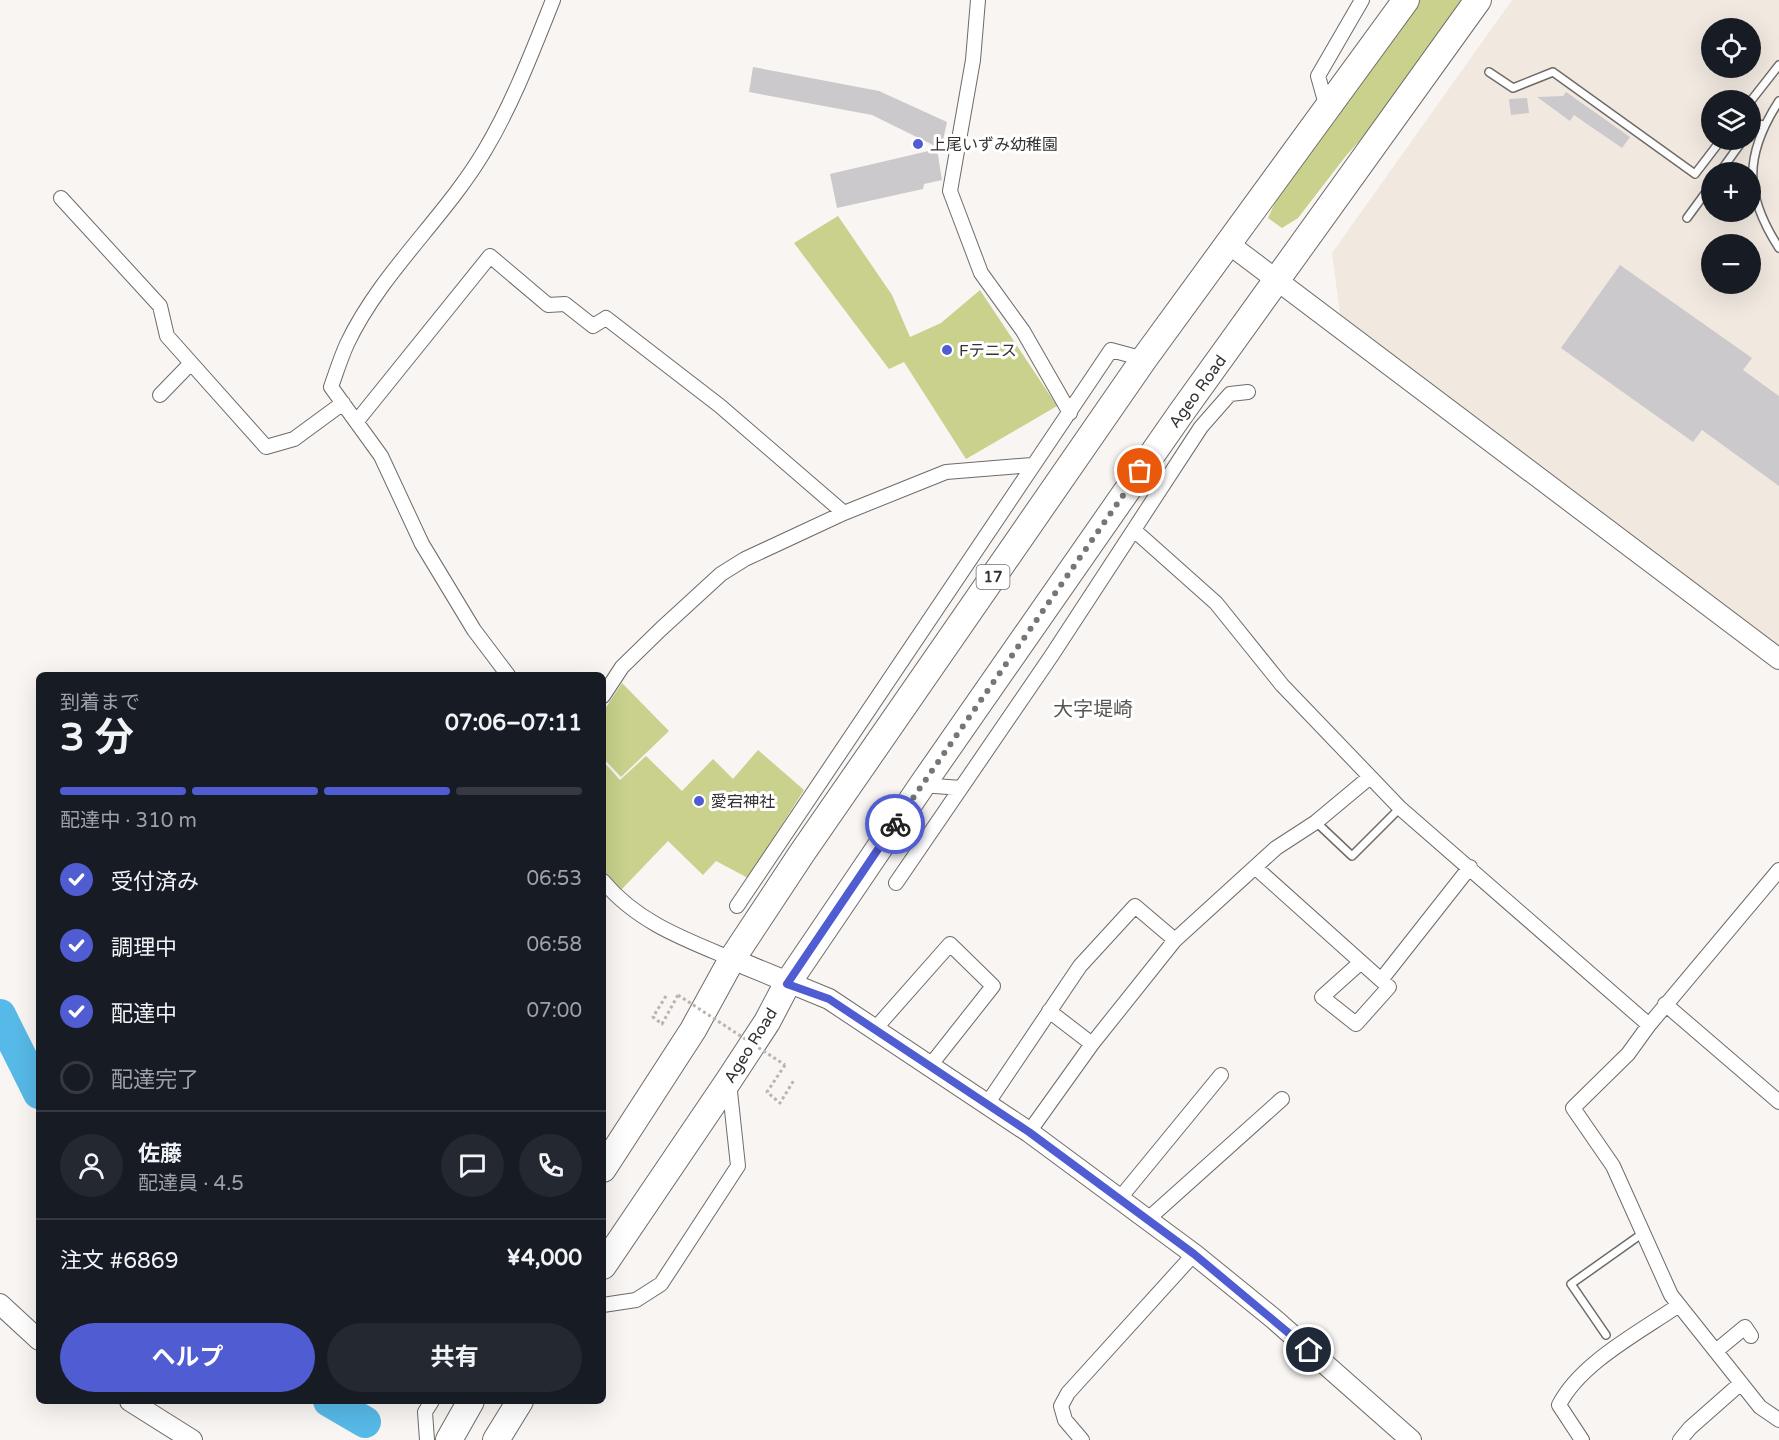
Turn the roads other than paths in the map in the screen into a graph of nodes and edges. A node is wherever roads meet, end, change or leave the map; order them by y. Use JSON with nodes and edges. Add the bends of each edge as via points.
{"nodes":[{"id":1,"x":554,"y":0,"type":"edge"},
{"id":2,"x":978,"y":0,"type":"edge"},
{"id":3,"x":1362,"y":0,"type":"edge"},
{"id":4,"x":1406,"y":0,"type":"edge"},
{"id":5,"x":1478,"y":0,"type":"edge"},
{"id":6,"x":1779,"y":65,"type":"edge"},
{"id":7,"x":1489,"y":72,"type":"dead end"},
{"id":8,"x":1759,"y":90,"type":"edge"},
{"id":9,"x":1779,"y":101,"type":"edge"},
{"id":10,"x":1327,"y":108,"type":"junction"},
{"id":11,"x":1763,"y":125,"type":"joint"},
{"id":12,"x":1713,"y":150,"type":"edge"},
{"id":13,"x":61,"y":198,"type":"dead end"},
{"id":14,"x":1701,"y":200,"type":"edge"},
{"id":15,"x":1688,"y":218,"type":"dead end"},
{"id":16,"x":1229,"y":244,"type":"junction"},
{"id":17,"x":1779,"y":248,"type":"edge"},
{"id":18,"x":1278,"y":280,"type":"junction"},
{"id":19,"x":1144,"y":359,"type":"junction"},
{"id":20,"x":191,"y":363,"type":"junction"},
{"id":21,"x":1248,"y":392,"type":"dead end"},
{"id":22,"x":160,"y":395,"type":"dead end"},
{"id":23,"x":343,"y":403,"type":"junction"},
{"id":24,"x":1070,"y":413,"type":"junction"},
{"id":25,"x":1191,"y":420,"type":"junction"},
{"id":26,"x":357,"y":421,"type":"junction"},
{"id":27,"x":1032,"y":465,"type":"junction"},
{"id":28,"x":844,"y":513,"type":"junction"},
{"id":29,"x":1134,"y":530,"type":"junction"},
{"id":30,"x":1779,"y":659,"type":"edge"},
{"id":31,"x":506,"y":672,"type":"edge"},
{"id":32,"x":606,"y":691,"type":"edge"},
{"id":33,"x":1370,"y":777,"type":"junction"},
{"id":34,"x":921,"y":785,"type":"junction"},
{"id":35,"x":961,"y":788,"type":"junction"},
{"id":36,"x":1400,"y":808,"type":"junction"},
{"id":37,"x":1316,"y":822,"type":"junction"},
{"id":38,"x":785,"y":832,"type":"junction"},
{"id":39,"x":802,"y":853,"type":"junction"},
{"id":40,"x":1470,"y":867,"type":"junction"},
{"id":41,"x":1256,"y":868,"type":"junction"},
{"id":42,"x":1779,"y":870,"type":"edge"},
{"id":43,"x":896,"y":883,"type":"dead end"},
{"id":44,"x":606,"y":885,"type":"edge"},
{"id":45,"x":737,"y":906,"type":"dead end"},
{"id":46,"x":1176,"y":940,"type":"junction"},
{"id":47,"x":732,"y":959,"type":"junction"},
{"id":48,"x":1361,"y":963,"type":"junction"},
{"id":49,"x":1381,"y":981,"type":"junction"},
{"id":50,"x":787,"y":984,"type":"junction"},
{"id":51,"x":1665,"y":1004,"type":"junction"},
{"id":52,"x":1049,"y":1011,"type":"junction"},
{"id":53,"x":1649,"y":1025,"type":"junction"},
{"id":54,"x":874,"y":1030,"type":"junction"},
{"id":55,"x":1092,"y":1044,"type":"junction"},
{"id":56,"x":929,"y":1067,"type":"junction"},
{"id":57,"x":1221,"y":1075,"type":"dead end"},
{"id":58,"x":729,"y":1080,"type":"junction"},
{"id":59,"x":1282,"y":1099,"type":"dead end"},
{"id":60,"x":1779,"y":1102,"type":"edge"},
{"id":61,"x":987,"y":1104,"type":"junction"},
{"id":62,"x":1029,"y":1132,"type":"junction"},
{"id":63,"x":606,"y":1159,"type":"edge"},
{"id":64,"x":1120,"y":1198,"type":"junction"},
{"id":65,"x":1148,"y":1219,"type":"junction"},
{"id":66,"x":1643,"y":1233,"type":"junction"},
{"id":67,"x":1194,"y":1254,"type":"junction"},
{"id":68,"x":606,"y":1262,"type":"edge"},
{"id":69,"x":0,"y":1304,"type":"edge"},
{"id":70,"x":606,"y":1305,"type":"edge"},
{"id":71,"x":1679,"y":1305,"type":"junction"},
{"id":72,"x":1606,"y":1335,"type":"dead end"},
{"id":73,"x":1751,"y":1336,"type":"dead end"},
{"id":74,"x":36,"y":1337,"type":"edge"},
{"id":75,"x":1716,"y":1351,"type":"junction"},
{"id":76,"x":1741,"y":1383,"type":"junction"},
{"id":77,"x":135,"y":1404,"type":"edge"},
{"id":78,"x":430,"y":1404,"type":"edge"},
{"id":79,"x":469,"y":1404,"type":"edge"},
{"id":80,"x":518,"y":1404,"type":"edge"},
{"id":81,"x":1779,"y":1420,"type":"edge"},
{"id":82,"x":192,"y":1440,"type":"edge"},
{"id":83,"x":427,"y":1440,"type":"edge"},
{"id":84,"x":449,"y":1440,"type":"edge"},
{"id":85,"x":496,"y":1440,"type":"edge"},
{"id":86,"x":1082,"y":1440,"type":"edge"},
{"id":87,"x":1411,"y":1440,"type":"edge"},
{"id":88,"x":1582,"y":1440,"type":"edge"},
{"id":89,"x":1680,"y":1440,"type":"edge"}],
"edges":[{"from":1,"to":23,"type":"street","via":[[486,149],[378,294],[347,343],[331,387]]},
{"from":2,"to":24,"type":"street","via":[[973,60],[950,191],[981,273],[1023,331]]},
{"from":3,"to":10,"type":"street","via":[[1318,76]]},
{"from":4,"to":10,"type":"highway","number":"17"},
{"from":5,"to":18,"type":"highway","name":"Ageo Road"},
{"from":6,"to":8,"type":"lane"},
{"from":7,"to":12,"type":"lane","via":[[1514,88],[1553,72],[1695,174]]},
{"from":9,"to":11,"type":"lane"},
{"from":10,"to":16,"type":"highway","number":"17"},
{"from":11,"to":17,"type":"lane","via":[[1752,161],[1754,192],[1768,231]]},
{"from":13,"to":20,"type":"street","via":[[160,306],[167,336]]},
{"from":14,"to":15,"type":"lane"},
{"from":16,"to":18,"type":"main road"},
{"from":16,"to":19,"type":"highway","number":"17"},
{"from":18,"to":25,"type":"highway","name":"Ageo Road"},
{"from":18,"to":30,"type":"main road"},
{"from":19,"to":24,"type":"street","via":[[1111,350]]},
{"from":19,"to":39,"type":"highway","number":"17"},
{"from":20,"to":22,"type":"street"},
{"from":20,"to":23,"type":"street","via":[[266,447],[294,439]]},
{"from":21,"to":25,"type":"street","via":[[1230,394]]},
{"from":23,"to":26,"type":"street"},
{"from":24,"to":27,"type":"street"},
{"from":25,"to":29,"type":"street"},
{"from":25,"to":34,"type":"highway","name":"Ageo Road"},
{"from":26,"to":28,"type":"street","via":[[490,256],[548,305],[565,304],[593,326],[606,318],[720,406]]},
{"from":26,"to":31,"type":"street","via":[[381,456],[422,544],[474,630]]},
{"from":27,"to":28,"type":"street","via":[[946,472]]},
{"from":27,"to":38,"type":"street"},
{"from":28,"to":32,"type":"street","via":[[721,574],[622,667]]},
{"from":29,"to":33,"type":"street","via":[[1216,603],[1282,685]]},
{"from":29,"to":35,"type":"street"},
{"from":33,"to":36,"type":"street"},
{"from":33,"to":37,"type":"street"},
{"from":34,"to":35,"type":"street"},
{"from":34,"to":50,"type":"highway","name":"Ageo Road"},
{"from":35,"to":43,"type":"street"},
{"from":36,"to":37,"type":"lane","via":[[1352,856]]},
{"from":36,"to":40,"type":"street"},
{"from":37,"to":41,"type":"street","via":[[1276,848]]},
{"from":38,"to":39,"type":"street"},
{"from":38,"to":45,"type":"street"},
{"from":39,"to":47,"type":"highway","number":"17"},
{"from":40,"to":49,"type":"street"},
{"from":40,"to":53,"type":"street"},
{"from":41,"to":46,"type":"street"},
{"from":41,"to":48,"type":"street"},
{"from":42,"to":51,"type":"street"},
{"from":44,"to":47,"type":"street","via":[[619,900],[657,926]]},
{"from":46,"to":52,"type":"street","via":[[1135,906],[1080,966]]},
{"from":46,"to":55,"type":"street"},
{"from":47,"to":50,"type":"main road"},
{"from":47,"to":63,"type":"highway","number":"17","via":[[693,1030]]},
{"from":48,"to":49,"type":"street"},
{"from":48,"to":49,"type":"street","via":[[1322,997],[1356,1024],[1389,987]]},
{"from":50,"to":54,"type":"main road","via":[[829,999]]},
{"from":50,"to":58,"type":"highway","name":"Ageo Road"},
{"from":51,"to":53,"type":"street"},
{"from":51,"to":60,"type":"street"},
{"from":52,"to":55,"type":"street"},
{"from":52,"to":61,"type":"street"},
{"from":53,"to":66,"type":"street","via":[[1628,1054],[1572,1108],[1613,1166]]},
{"from":54,"to":56,"type":"main road"},
{"from":54,"to":56,"type":"street","via":[[951,944],[993,986]]},
{"from":55,"to":62,"type":"street"},
{"from":56,"to":61,"type":"main road"},
{"from":57,"to":64,"type":"street"},
{"from":58,"to":68,"type":"highway","name":"Ageo Road"},
{"from":58,"to":70,"type":"street","via":[[738,1166],[661,1284],[636,1300]]},
{"from":59,"to":65,"type":"street"},
{"from":61,"to":62,"type":"main road"},
{"from":62,"to":64,"type":"main road"},
{"from":64,"to":65,"type":"main road"},
{"from":65,"to":67,"type":"main road"},
{"from":66,"to":71,"type":"street"},
{"from":66,"to":72,"type":"lane","via":[[1571,1284]]},
{"from":67,"to":86,"type":"street","via":[[1068,1394],[1061,1406],[1065,1420]]},
{"from":67,"to":87,"type":"main road"},
{"from":69,"to":74,"type":"main road"},
{"from":71,"to":75,"type":"street"},
{"from":71,"to":88,"type":"street","via":[[1586,1370],[1567,1390],[1559,1405]]},
{"from":73,"to":75,"type":"street","via":[[1745,1327]]},
{"from":75,"to":76,"type":"street"},
{"from":76,"to":81,"type":"street","via":[[1760,1407]]},
{"from":76,"to":89,"type":"street"},
{"from":77,"to":82,"type":"main road"},
{"from":78,"to":83,"type":"street","via":[[425,1412]]},
{"from":79,"to":84,"type":"highway"},
{"from":80,"to":85,"type":"highway"}]}
